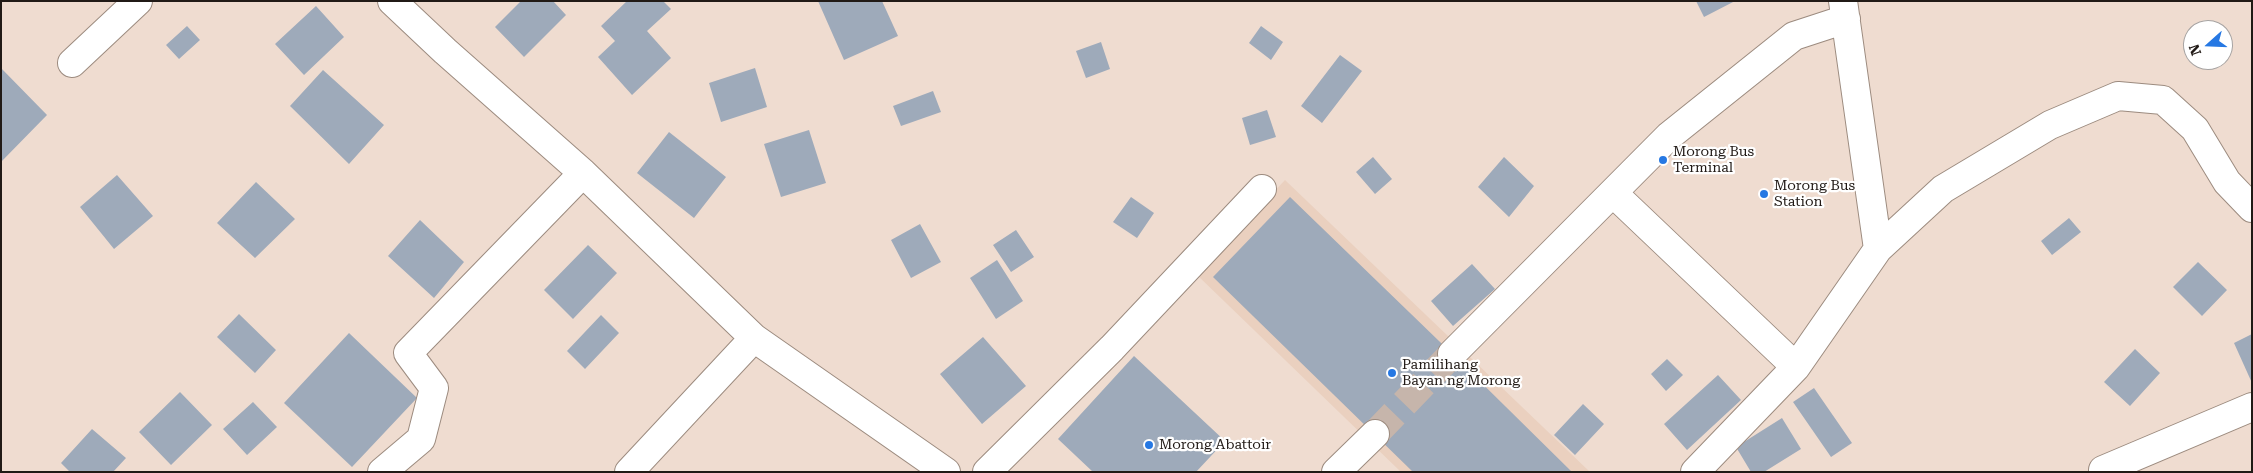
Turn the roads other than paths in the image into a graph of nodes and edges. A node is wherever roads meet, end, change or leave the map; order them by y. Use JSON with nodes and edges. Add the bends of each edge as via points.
{"nodes":[{"id":1,"x":138,"y":1,"type":"edge"},
{"id":2,"x":392,"y":1,"type":"edge"},
{"id":3,"x":1845,"y":10,"type":"edge"},
{"id":4,"x":72,"y":63,"type":"dead end"},
{"id":5,"x":583,"y":173,"type":"junction"},
{"id":6,"x":1262,"y":190,"type":"dead end"},
{"id":7,"x":1613,"y":192,"type":"junction"},
{"id":8,"x":2252,"y":208,"type":"edge"},
{"id":9,"x":1878,"y":249,"type":"junction"},
{"id":10,"x":754,"y":338,"type":"junction"},
{"id":11,"x":1452,"y":354,"type":"tunnel mouth"},
{"id":12,"x":1796,"y":367,"type":"junction"},
{"id":13,"x":2252,"y":407,"type":"edge"},
{"id":14,"x":1375,"y":434,"type":"tunnel mouth"},
{"id":15,"x":2103,"y":470,"type":"dead end"},
{"id":16,"x":382,"y":472,"type":"edge"},
{"id":17,"x":629,"y":472,"type":"edge"},
{"id":18,"x":946,"y":472,"type":"edge"},
{"id":19,"x":987,"y":472,"type":"edge"},
{"id":20,"x":1336,"y":472,"type":"edge"},
{"id":21,"x":1695,"y":472,"type":"edge"}],
"edges":[{"from":1,"to":4,"type":"street"},
{"from":2,"to":5,"type":"street"},
{"from":3,"to":7,"type":"street","via":[[1794,36],[1669,136]]},
{"from":3,"to":9,"type":"street"},
{"from":5,"to":10,"type":"street"},
{"from":5,"to":16,"type":"street","via":[[408,353],[434,388],[421,439]]},
{"from":6,"to":19,"type":"street","via":[[1112,348]]},
{"from":7,"to":11,"type":"street"},
{"from":7,"to":12,"type":"street"},
{"from":8,"to":9,"type":"street","via":[[2227,182],[2195,129],[2163,100],[2118,96],[2050,125],[1943,189]]},
{"from":9,"to":12,"type":"street"},
{"from":10,"to":17,"type":"street"},
{"from":10,"to":18,"type":"street"},
{"from":12,"to":21,"type":"street"},
{"from":13,"to":15,"type":"street"},
{"from":14,"to":20,"type":"street"}]}
